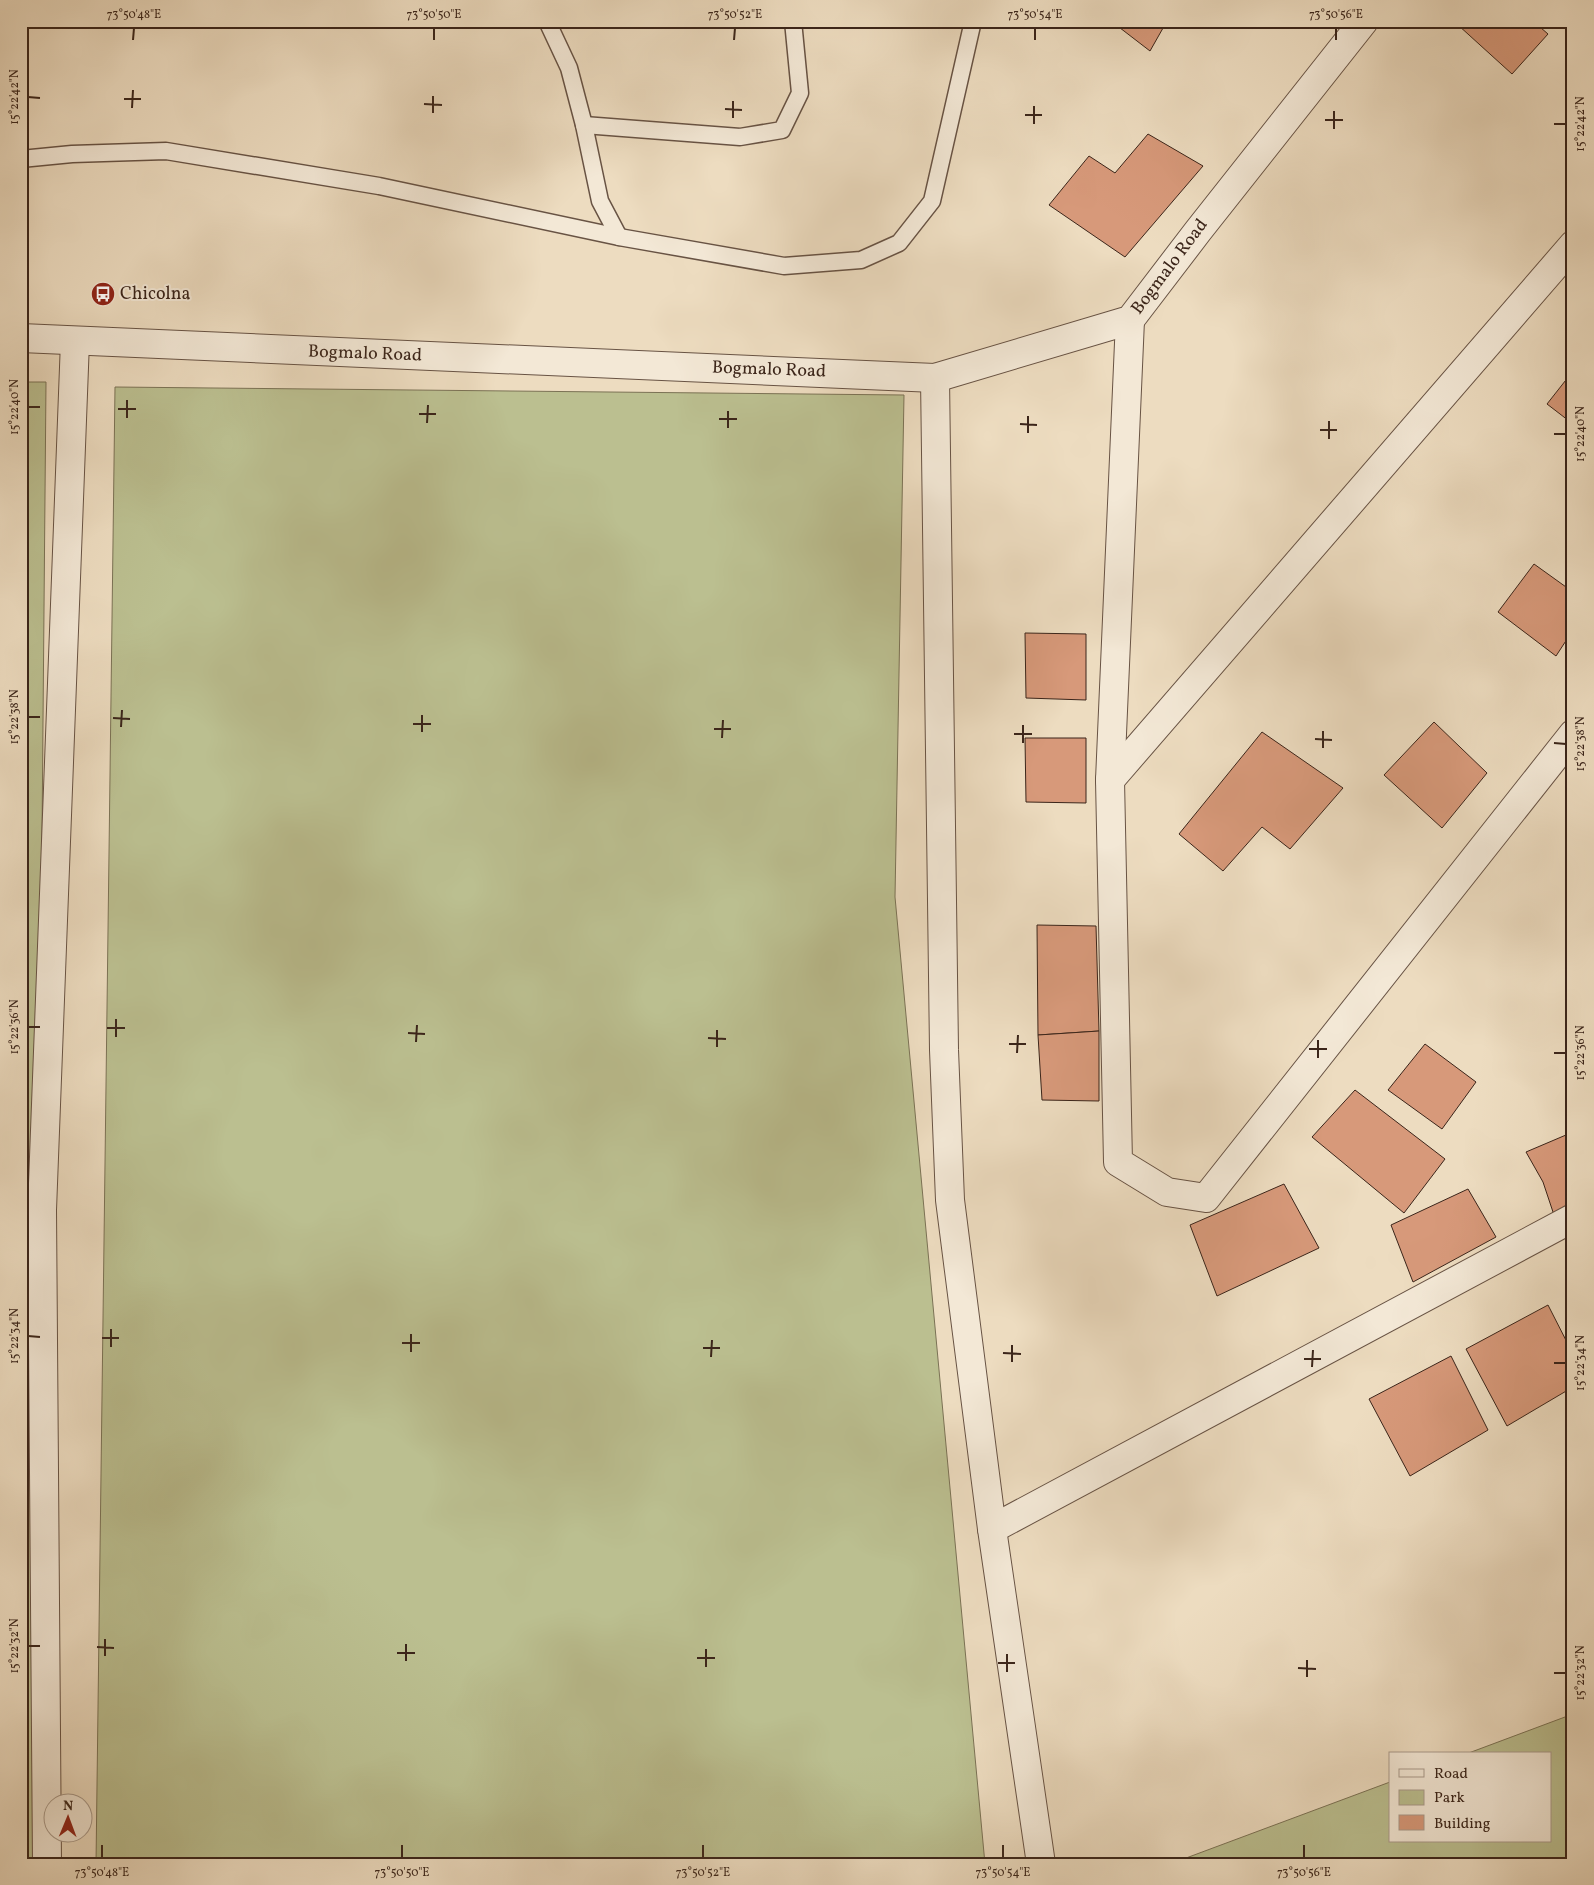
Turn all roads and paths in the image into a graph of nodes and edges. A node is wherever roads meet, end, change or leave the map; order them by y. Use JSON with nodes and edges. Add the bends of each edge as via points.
{"nodes":[{"id":1,"x":547,"y":21,"type":"edge"},
{"id":2,"x":793,"y":21,"type":"edge"},
{"id":3,"x":973,"y":21,"type":"edge"},
{"id":4,"x":1364,"y":21,"type":"edge"},
{"id":5,"x":584,"y":124,"type":"junction"},
{"id":6,"x":21,"y":160,"type":"edge"},
{"id":7,"x":619,"y":237,"type":"junction"},
{"id":8,"x":1573,"y":245,"type":"edge"},
{"id":9,"x":1130,"y":320,"type":"junction"},
{"id":10,"x":21,"y":338,"type":"edge"},
{"id":11,"x":75,"y":341,"type":"junction"},
{"id":12,"x":935,"y":378,"type":"junction"},
{"id":13,"x":1573,"y":734,"type":"edge"},
{"id":14,"x":1110,"y":780,"type":"junction"},
{"id":15,"x":1573,"y":1218,"type":"edge"},
{"id":16,"x":992,"y":1529,"type":"junction"},
{"id":17,"x":47,"y":1864,"type":"edge"},
{"id":18,"x":1042,"y":1864,"type":"edge"}],
"edges":[{"from":1,"to":5,"type":"lane","via":[[568,68]]},
{"from":2,"to":5,"type":"lane","via":[[800,93],[782,130],[740,137]]},
{"from":3,"to":7,"type":"lane","via":[[932,201],[899,243],[861,260],[784,266]]},
{"from":4,"to":9,"type":"street","name":"Bogmalo Road"},
{"from":5,"to":7,"type":"lane","via":[[600,201]]},
{"from":6,"to":7,"type":"lane","via":[[72,154],[166,151],[379,186]]},
{"from":8,"to":14,"type":"street"},
{"from":9,"to":12,"type":"street","name":"Bogmalo Road"},
{"from":9,"to":14,"type":"street"},
{"from":10,"to":11,"type":"street","name":"Bogmalo Road"},
{"from":11,"to":12,"type":"street","name":"Bogmalo Road"},
{"from":11,"to":17,"type":"street","via":[[42,1210]]},
{"from":12,"to":16,"type":"street","via":[[944,1050],[950,1191]]},
{"from":13,"to":14,"type":"street","via":[[1206,1198],[1167,1192],[1118,1162]]},
{"from":15,"to":16,"type":"street"},
{"from":16,"to":18,"type":"street"}]}
